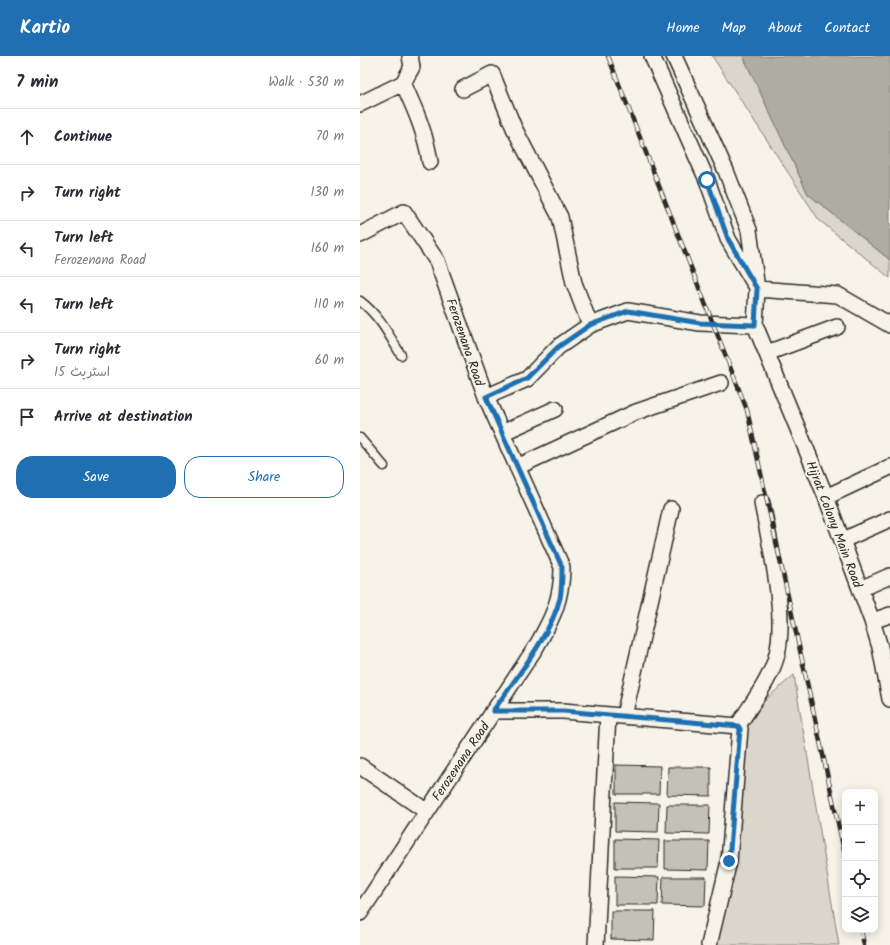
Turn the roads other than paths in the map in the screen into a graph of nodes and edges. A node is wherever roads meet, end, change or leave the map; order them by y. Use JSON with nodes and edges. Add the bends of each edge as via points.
{"nodes":[{"id":1,"x":410,"y":56,"type":"edge"},
{"id":2,"x":652,"y":56,"type":"edge"},
{"id":3,"x":674,"y":56,"type":"edge"},
{"id":4,"x":403,"y":83,"type":"junction"},
{"id":5,"x":463,"y":89,"type":"dead end"},
{"id":6,"x":360,"y":104,"type":"edge"},
{"id":7,"x":430,"y":162,"type":"dead end"},
{"id":8,"x":360,"y":235,"type":"edge"},
{"id":9,"x":757,"y":289,"type":"junction"},
{"id":10,"x":360,"y":301,"type":"edge"},
{"id":11,"x":590,"y":325,"type":"junction"},
{"id":12,"x":755,"y":325,"type":"junction"},
{"id":13,"x":890,"y":325,"type":"edge"},
{"id":14,"x":837,"y":326,"type":"dead end"},
{"id":15,"x":767,"y":353,"type":"junction"},
{"id":16,"x":401,"y":355,"type":"dead end"},
{"id":17,"x":721,"y":383,"type":"dead end"},
{"id":18,"x":486,"y":397,"type":"junction"},
{"id":19,"x":555,"y":409,"type":"dead end"},
{"id":20,"x":502,"y":433,"type":"junction"},
{"id":21,"x":360,"y":438,"type":"edge"},
{"id":22,"x":384,"y":466,"type":"dead end"},
{"id":23,"x":517,"y":467,"type":"junction"},
{"id":24,"x":890,"y":467,"type":"edge"},
{"id":25,"x":826,"y":497,"type":"junction"},
{"id":26,"x":762,"y":503,"type":"dead end"},
{"id":27,"x":671,"y":509,"type":"dead end"},
{"id":28,"x":890,"y":519,"type":"edge"},
{"id":29,"x":842,"y":540,"type":"junction"},
{"id":30,"x":890,"y":576,"type":"edge"},
{"id":31,"x":860,"y":589,"type":"junction"},
{"id":32,"x":890,"y":615,"type":"edge"},
{"id":33,"x":872,"y":621,"type":"junction"},
{"id":34,"x":885,"y":646,"type":"edge"},
{"id":35,"x":890,"y":699,"type":"edge"},
{"id":36,"x":493,"y":711,"type":"junction"},
{"id":37,"x":608,"y":715,"type":"junction"},
{"id":38,"x":624,"y":716,"type":"junction"},
{"id":39,"x":738,"y":726,"type":"junction"},
{"id":40,"x":360,"y":766,"type":"edge"},
{"id":41,"x":426,"y":811,"type":"junction"},
{"id":42,"x":365,"y":893,"type":"edge"},
{"id":43,"x":360,"y":913,"type":"edge"},
{"id":44,"x":596,"y":945,"type":"edge"},
{"id":45,"x":709,"y":945,"type":"edge"}],
"edges":[{"from":1,"to":4,"type":"street","via":[[412,67]]},
{"from":2,"to":9,"type":"street","via":[[707,180],[728,239]]},
{"from":3,"to":9,"type":"street","via":[[726,171],[749,230]]},
{"from":4,"to":6,"type":"street"},
{"from":4,"to":7,"type":"street","via":[[418,117]]},
{"from":5,"to":11,"type":"street","via":[[492,74],[514,128],[560,217],[574,283]]},
{"from":8,"to":18,"type":"street","name":"Ferozenana Road","via":[[404,212],[437,261]]},
{"from":9,"to":12,"type":"street"},
{"from":9,"to":13,"type":"street","via":[[838,295]]},
{"from":10,"to":16,"type":"lane","via":[[380,320]]},
{"from":11,"to":12,"type":"street","via":[[628,311],[700,323]]},
{"from":11,"to":18,"type":"street","via":[[558,347],[527,378]]},
{"from":12,"to":15,"type":"street","name":"Hijrat Colony Main Road"},
{"from":14,"to":15,"type":"street"},
{"from":15,"to":25,"type":"street","name":"Hijrat Colony Main Road"},
{"from":17,"to":23,"type":"street","via":[[636,412]]},
{"from":18,"to":20,"type":"street","name":"Ferozenana Road"},
{"from":19,"to":20,"type":"street"},
{"from":20,"to":23,"type":"street","name":"Ferozenana Road"},
{"from":21,"to":22,"type":"lane"},
{"from":23,"to":36,"type":"street","name":"Ferozenana Road","via":[[562,567],[562,580],[560,598],[554,615]]},
{"from":24,"to":25,"type":"street"},
{"from":25,"to":29,"type":"street","name":"Hijrat Colony Main Road"},
{"from":26,"to":39,"type":"street","via":[[775,572],[781,626],[772,667]]},
{"from":27,"to":38,"type":"street"},
{"from":28,"to":29,"type":"street"},
{"from":29,"to":31,"type":"street","name":"Hijrat Colony Main Road"},
{"from":30,"to":31,"type":"street"},
{"from":31,"to":33,"type":"street","name":"Hijrat Colony Main Road"},
{"from":32,"to":33,"type":"street"},
{"from":33,"to":34,"type":"street","name":"Hijrat Colony Main Road"},
{"from":34,"to":35,"type":"street","name":"Hijrat Colony Main Road"},
{"from":36,"to":37,"type":"street","via":[[563,711]]},
{"from":36,"to":41,"type":"street","name":"Ferozenana Road"},
{"from":37,"to":38,"type":"street"},
{"from":37,"to":44,"type":"street"},
{"from":38,"to":39,"type":"street"},
{"from":39,"to":45,"type":"street","via":[[740,729],[729,861]]},
{"from":40,"to":41,"type":"street"},
{"from":41,"to":42,"type":"street","name":"Ferozenana Road"},
{"from":42,"to":43,"type":"street","name":"Ferozenana Road"}]}
